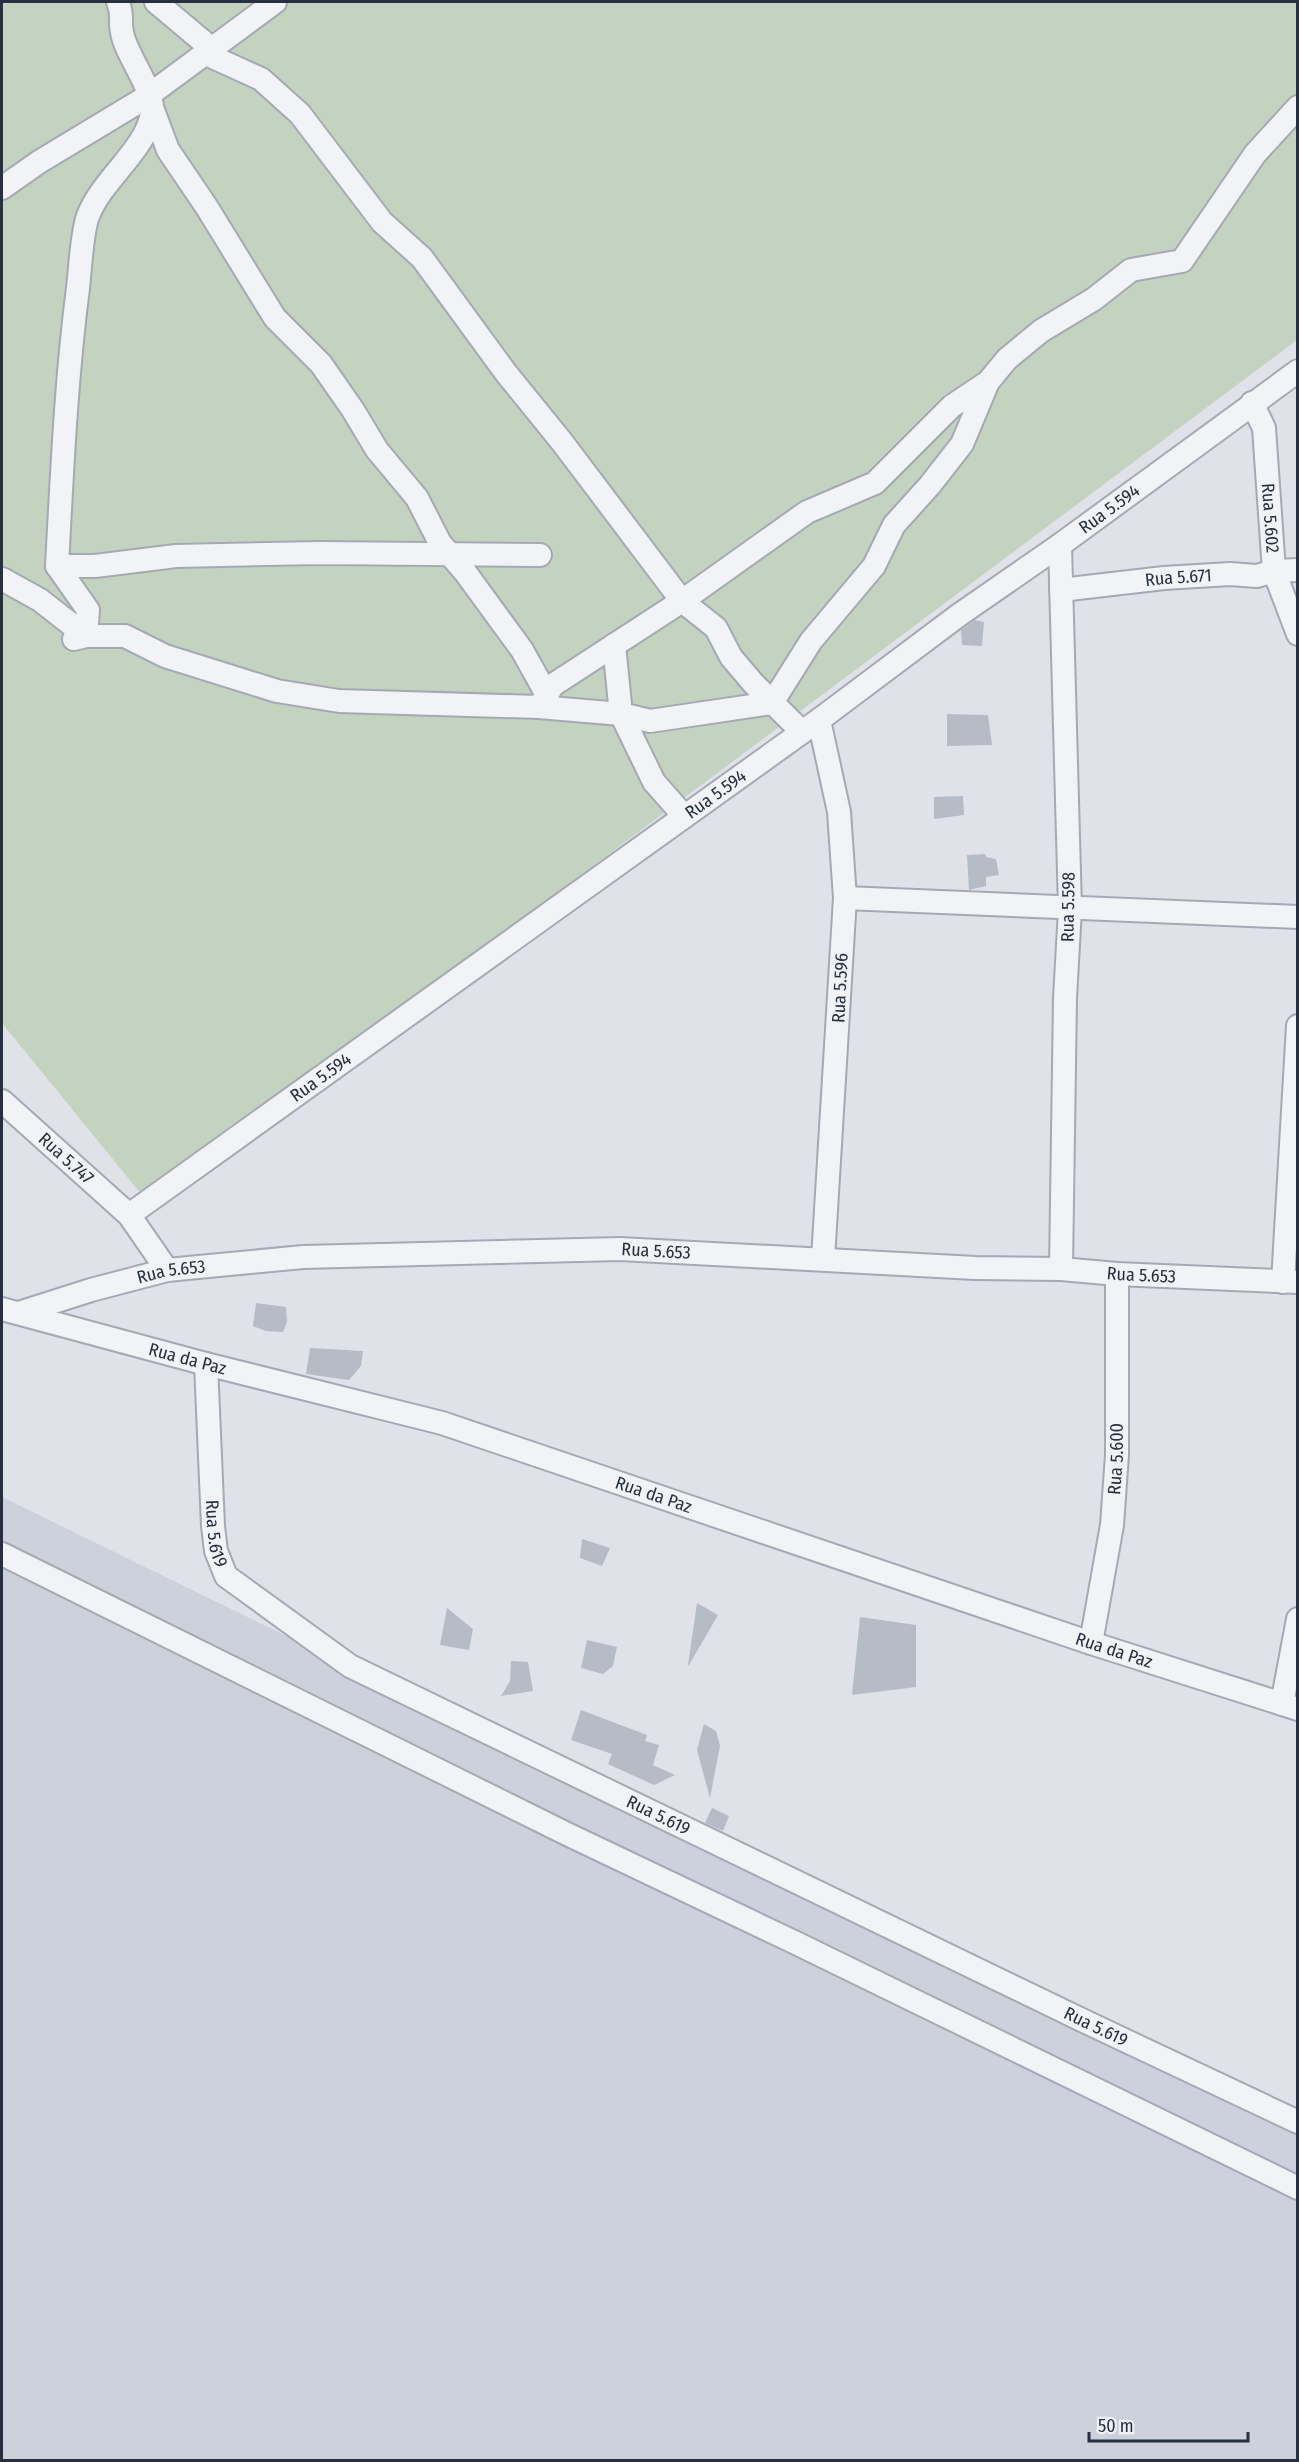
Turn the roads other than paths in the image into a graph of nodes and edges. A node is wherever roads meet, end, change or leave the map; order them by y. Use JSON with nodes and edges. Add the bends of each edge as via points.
{"nodes":[{"id":1,"x":118,"y":2,"type":"edge"},
{"id":2,"x":156,"y":2,"type":"edge"},
{"id":3,"x":275,"y":2,"type":"edge"},
{"id":4,"x":209,"y":52,"type":"junction"},
{"id":5,"x":151,"y":102,"type":"junction"},
{"id":6,"x":1298,"y":107,"type":"edge"},
{"id":7,"x":2,"y":188,"type":"edge"},
{"id":8,"x":1298,"y":371,"type":"edge"},
{"id":9,"x":988,"y":382,"type":"junction"},
{"id":10,"x":1252,"y":403,"type":"junction"},
{"id":11,"x":1060,"y":545,"type":"junction"},
{"id":12,"x":450,"y":553,"type":"junction"},
{"id":13,"x":540,"y":555,"type":"dead end"},
{"id":14,"x":57,"y":566,"type":"junction"},
{"id":15,"x":1298,"y":570,"type":"edge"},
{"id":16,"x":1274,"y":571,"type":"junction"},
{"id":17,"x":2,"y":579,"type":"edge"},
{"id":18,"x":1061,"y":590,"type":"junction"},
{"id":19,"x":682,"y":601,"type":"junction"},
{"id":20,"x":1298,"y":634,"type":"edge"},
{"id":21,"x":80,"y":638,"type":"junction"},
{"id":22,"x":615,"y":645,"type":"junction"},
{"id":23,"x":543,"y":701,"type":"junction"},
{"id":24,"x":772,"y":703,"type":"junction"},
{"id":25,"x":621,"y":714,"type":"junction"},
{"id":26,"x":810,"y":726,"type":"junction"},
{"id":27,"x":684,"y":816,"type":"junction"},
{"id":28,"x":845,"y":898,"type":"junction"},
{"id":29,"x":1070,"y":909,"type":"junction"},
{"id":30,"x":1298,"y":917,"type":"edge"},
{"id":31,"x":1298,"y":1026,"type":"edge"},
{"id":32,"x":2,"y":1101,"type":"edge"},
{"id":33,"x":129,"y":1215,"type":"junction"},
{"id":34,"x":824,"y":1259,"type":"junction"},
{"id":35,"x":1061,"y":1269,"type":"junction"},
{"id":36,"x":167,"y":1270,"type":"junction"},
{"id":37,"x":1117,"y":1274,"type":"junction"},
{"id":38,"x":1290,"y":1282,"type":"edge"},
{"id":39,"x":10,"y":1311,"type":"edge"},
{"id":40,"x":206,"y":1364,"type":"junction"},
{"id":41,"x":2,"y":1554,"type":"edge"},
{"id":42,"x":1298,"y":1619,"type":"edge"},
{"id":43,"x":1091,"y":1643,"type":"junction"},
{"id":44,"x":1290,"y":1707,"type":"edge"},
{"id":45,"x":1298,"y":2122,"type":"edge"},
{"id":46,"x":1298,"y":2188,"type":"edge"}],
"edges":[{"from":1,"to":5,"type":"street","via":[[123,15],[122,32]]},
{"from":2,"to":4,"type":"street"},
{"from":3,"to":4,"type":"street"},
{"from":4,"to":5,"type":"street"},
{"from":4,"to":19,"type":"street","via":[[261,79],[300,114],[382,222],[422,258]]},
{"from":5,"to":7,"type":"street","via":[[39,162]]},
{"from":5,"to":12,"type":"street","via":[[168,150],[275,318],[321,364],[377,450],[417,498],[440,543]]},
{"from":5,"to":14,"type":"street","via":[[148,131],[108,180],[87,217],[65,414]]},
{"from":6,"to":9,"type":"street","via":[[1255,154],[1182,261],[1131,270],[1094,299],[1041,331],[1007,359]]},
{"from":8,"to":10,"type":"street","name":"Rua 5.594"},
{"from":9,"to":19,"type":"street","via":[[952,406],[875,483],[807,512]]},
{"from":9,"to":24,"type":"street","via":[[962,444],[894,525],[874,566],[811,640]]},
{"from":10,"to":11,"type":"street","name":"Rua 5.594"},
{"from":10,"to":16,"type":"street","name":"Rua 5.602","via":[[1264,428]]},
{"from":11,"to":18,"type":"street","name":"Rua 5.598"},
{"from":11,"to":26,"type":"street","name":"Rua 5.594"},
{"from":12,"to":13,"type":"street"},
{"from":12,"to":14,"type":"street","via":[[176,556],[95,566]]},
{"from":12,"to":23,"type":"street","via":[[522,650]]},
{"from":14,"to":21,"type":"street","via":[[88,610]]},
{"from":15,"to":16,"type":"street","name":"Rua 5.671"},
{"from":16,"to":18,"type":"street","name":"Rua 5.671","via":[[1257,576],[1164,578]]},
{"from":16,"to":20,"type":"street","name":"Rua 5.602"},
{"from":17,"to":21,"type":"street","via":[[40,600]]},
{"from":18,"to":29,"type":"street","name":"Rua 5.598"},
{"from":19,"to":22,"type":"street"},
{"from":19,"to":24,"type":"street","via":[[716,628],[731,657]]},
{"from":21,"to":23,"type":"street","via":[[125,636],[165,656],[277,691],[339,701]]},
{"from":22,"to":23,"type":"street","via":[[554,686]]},
{"from":22,"to":25,"type":"street"},
{"from":23,"to":25,"type":"street"},
{"from":24,"to":25,"type":"street","via":[[650,721]]},
{"from":24,"to":26,"type":"street"},
{"from":25,"to":27,"type":"street","via":[[654,782]]},
{"from":26,"to":27,"type":"street","name":"Rua 5.594"},
{"from":26,"to":28,"type":"street","name":"Rua 5.596","via":[[839,812]]},
{"from":27,"to":33,"type":"street","name":"Rua 5.594"},
{"from":28,"to":29,"type":"street"},
{"from":28,"to":34,"type":"street","name":"Rua 5.596"},
{"from":29,"to":30,"type":"street"},
{"from":29,"to":35,"type":"street","name":"Rua 5.598"},
{"from":31,"to":38,"type":"street"},
{"from":32,"to":33,"type":"street","name":"Rua 5.747"},
{"from":33,"to":36,"type":"street","name":"Rua 5.747"},
{"from":34,"to":35,"type":"street","name":"Rua 5.653"},
{"from":34,"to":36,"type":"street","name":"Rua 5.653","via":[[620,1249],[303,1257]]},
{"from":35,"to":37,"type":"street","name":"Rua 5.653"},
{"from":36,"to":39,"type":"street","name":"Rua 5.653"},
{"from":37,"to":38,"type":"street","name":"Rua 5.653"},
{"from":37,"to":43,"type":"street","name":"Rua 5.600","via":[[1117,1455],[1112,1525]]},
{"from":39,"to":40,"type":"street","name":"Rua da Paz"},
{"from":40,"to":43,"type":"street","name":"Rua da Paz","via":[[442,1424]]},
{"from":40,"to":45,"type":"street","name":"Rua 5.619","via":[[213,1526],[216,1551],[226,1576],[350,1666]]},
{"from":41,"to":46,"type":"street"},
{"from":42,"to":44,"type":"street"},
{"from":43,"to":44,"type":"street","name":"Rua da Paz"}]}
